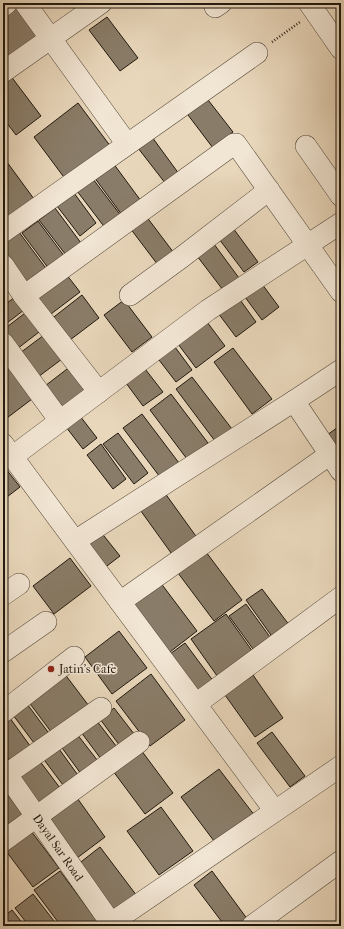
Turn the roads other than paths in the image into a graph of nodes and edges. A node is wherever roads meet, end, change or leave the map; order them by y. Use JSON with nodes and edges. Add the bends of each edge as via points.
{"nodes":[{"id":1,"x":7,"y":3,"type":"edge"},
{"id":2,"x":25,"y":3,"type":"edge"},
{"id":3,"x":101,"y":3,"type":"edge"},
{"id":4,"x":3,"y":6,"type":"edge"},
{"id":5,"x":312,"y":7,"type":"edge"},
{"id":6,"x":51,"y":37,"type":"junction"},
{"id":7,"x":341,"y":48,"type":"edge"},
{"id":8,"x":257,"y":53,"type":"road end"},
{"id":9,"x":3,"y":72,"type":"edge"},
{"id":10,"x":127,"y":144,"type":"junction"},
{"id":11,"x":306,"y":146,"type":"dead end"},
{"id":12,"x":269,"y":190,"type":"junction"},
{"id":13,"x":341,"y":196,"type":"edge"},
{"id":14,"x":341,"y":222,"type":"edge"},
{"id":15,"x":3,"y":232,"type":"edge"},
{"id":16,"x":308,"y":245,"type":"junction"},
{"id":17,"x":3,"y":265,"type":"edge"},
{"id":18,"x":341,"y":292,"type":"edge"},
{"id":19,"x":130,"y":295,"type":"dead end"},
{"id":20,"x":24,"y":296,"type":"junction"},
{"id":21,"x":3,"y":343,"type":"edge"},
{"id":22,"x":341,"y":370,"type":"edge"},
{"id":23,"x":98,"y":392,"type":"junction"},
{"id":24,"x":294,"y":402,"type":"junction"},
{"id":25,"x":60,"y":421,"type":"junction"},
{"id":26,"x":8,"y":450,"type":"edge"},
{"id":27,"x":335,"y":463,"type":"edge"},
{"id":28,"x":75,"y":541,"type":"junction"},
{"id":29,"x":341,"y":597,"type":"edge"},
{"id":30,"x":120,"y":602,"type":"junction"},
{"id":31,"x":46,"y":622,"type":"dead end"},
{"id":32,"x":3,"y":652,"type":"edge"},
{"id":33,"x":74,"y":657,"type":"dead end"},
{"id":34,"x":196,"y":704,"type":"junction"},
{"id":35,"x":101,"y":708,"type":"dead end"},
{"id":36,"x":3,"y":712,"type":"edge"},
{"id":37,"x":139,"y":742,"type":"dead end"},
{"id":38,"x":341,"y":766,"type":"edge"},
{"id":39,"x":5,"y":772,"type":"edge"},
{"id":40,"x":275,"y":811,"type":"junction"},
{"id":41,"x":36,"y":816,"type":"junction"},
{"id":42,"x":3,"y":841,"type":"edge"},
{"id":43,"x":341,"y":862,"type":"edge"},
{"id":44,"x":111,"y":925,"type":"edge"},
{"id":45,"x":252,"y":926,"type":"edge"}],
"edges":[{"from":1,"to":4,"type":"street"},
{"from":2,"to":6,"type":"street"},
{"from":3,"to":6,"type":"street"},
{"from":5,"to":7,"type":"street"},
{"from":6,"to":9,"type":"street"},
{"from":6,"to":10,"type":"street"},
{"from":8,"to":10,"type":"street"},
{"from":10,"to":15,"type":"street"},
{"from":11,"to":13,"type":"street"},
{"from":12,"to":16,"type":"street"},
{"from":12,"to":19,"type":"street"},
{"from":12,"to":20,"type":"street","via":[[234,144]]},
{"from":14,"to":16,"type":"street"},
{"from":16,"to":18,"type":"street"},
{"from":16,"to":23,"type":"street","via":[[208,310]]},
{"from":17,"to":20,"type":"street"},
{"from":20,"to":23,"type":"street"},
{"from":21,"to":25,"type":"street"},
{"from":22,"to":24,"type":"street"},
{"from":23,"to":25,"type":"street"},
{"from":24,"to":27,"type":"street"},
{"from":24,"to":28,"type":"street"},
{"from":25,"to":26,"type":"street"},
{"from":26,"to":28,"type":"street"},
{"from":27,"to":30,"type":"street"},
{"from":28,"to":30,"type":"street"},
{"from":29,"to":34,"type":"street"},
{"from":30,"to":34,"type":"street"},
{"from":31,"to":32,"type":"street"},
{"from":33,"to":36,"type":"street"},
{"from":34,"to":40,"type":"street"},
{"from":35,"to":39,"type":"street"},
{"from":37,"to":41,"type":"street"},
{"from":38,"to":40,"type":"street"},
{"from":39,"to":41,"type":"street","name":"Dayal Sar Road"},
{"from":40,"to":44,"type":"street"},
{"from":41,"to":42,"type":"street"},
{"from":41,"to":44,"type":"street","name":"Dayal Sar Road"},
{"from":43,"to":45,"type":"street"}]}
